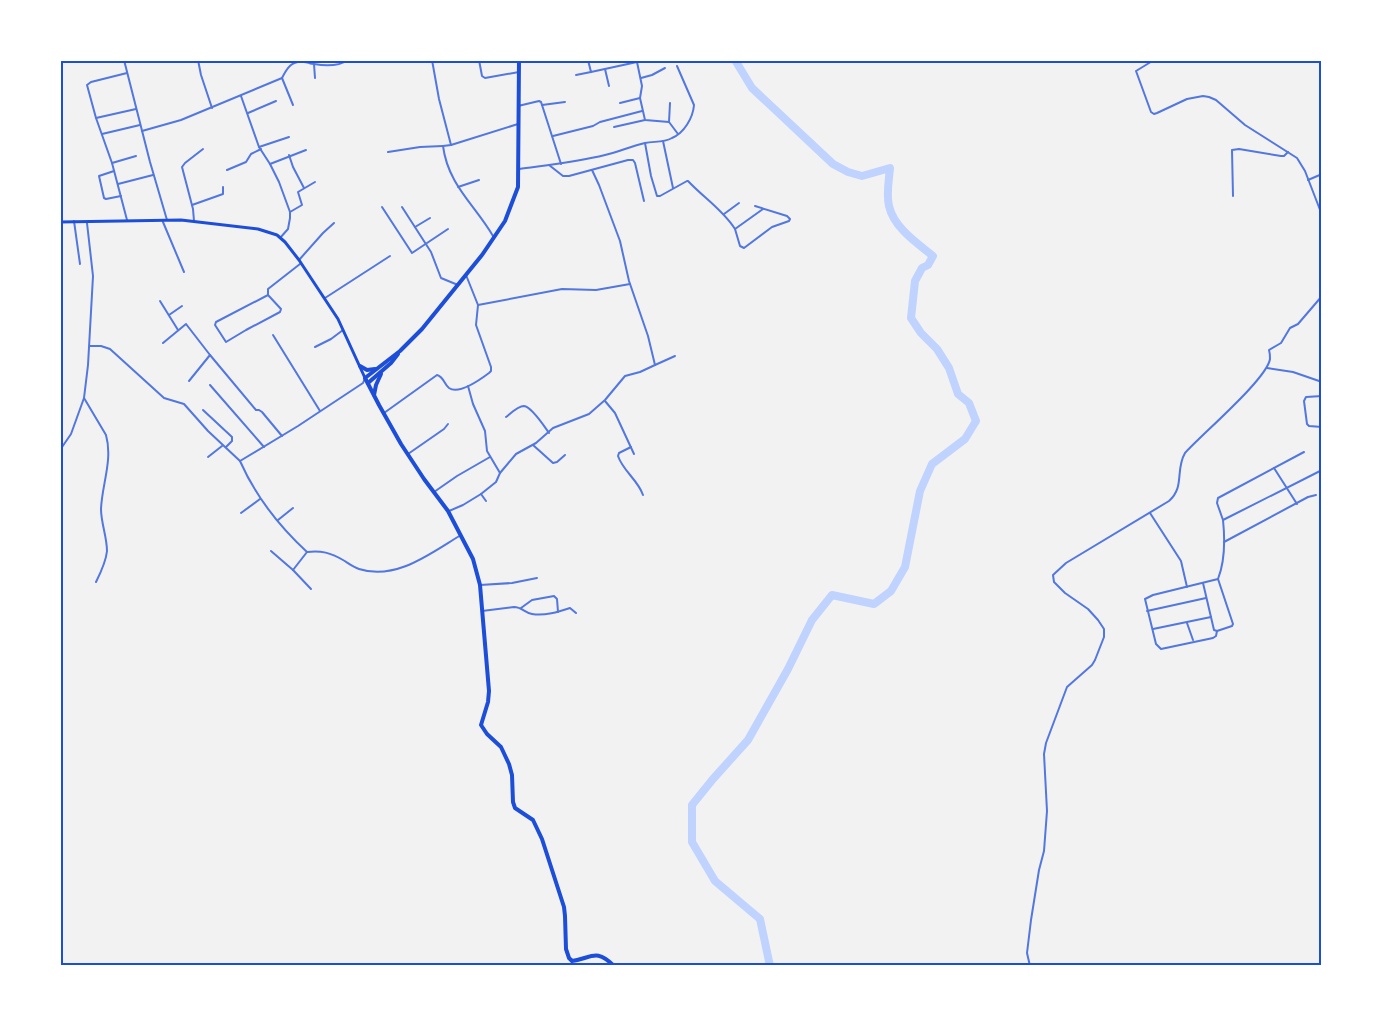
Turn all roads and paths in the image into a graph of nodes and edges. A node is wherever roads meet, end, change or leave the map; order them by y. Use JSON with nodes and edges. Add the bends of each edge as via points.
{"nodes":[{"id":1,"x":124,"y":60,"type":"edge"},
{"id":2,"x":198,"y":60,"type":"edge"},
{"id":3,"x":348,"y":60,"type":"edge"},
{"id":4,"x":432,"y":60,"type":"edge"},
{"id":5,"x":479,"y":60,"type":"edge"},
{"id":6,"x":519,"y":60,"type":"edge"},
{"id":7,"x":588,"y":60,"type":"edge"},
{"id":8,"x":1154,"y":60,"type":"edge"},
{"id":9,"x":637,"y":61,"type":"edge"},
{"id":10,"x":314,"y":64,"type":"junction"},
{"id":11,"x":677,"y":66,"type":"dead end"},
{"id":12,"x":665,"y":68,"type":"dead end"},
{"id":13,"x":604,"y":69,"type":"junction"},
{"id":14,"x":519,"y":72,"type":"junction"},
{"id":15,"x":591,"y":72,"type":"junction"},
{"id":16,"x":127,"y":74,"type":"junction"},
{"id":17,"x":576,"y":75,"type":"dead end"},
{"id":18,"x":282,"y":78,"type":"junction"},
{"id":19,"x":315,"y":78,"type":"dead end"},
{"id":20,"x":641,"y":78,"type":"junction"},
{"id":21,"x":609,"y":86,"type":"dead end"},
{"id":22,"x":241,"y":96,"type":"junction"},
{"id":23,"x":640,"y":98,"type":"junction"},
{"id":24,"x":276,"y":101,"type":"dead end"},
{"id":25,"x":565,"y":102,"type":"dead end"},
{"id":26,"x":620,"y":103,"type":"dead end"},
{"id":27,"x":670,"y":103,"type":"dead end"},
{"id":28,"x":293,"y":105,"type":"dead end"},
{"id":29,"x":542,"y":105,"type":"junction"},
{"id":30,"x":518,"y":106,"type":"junction"},
{"id":31,"x":212,"y":108,"type":"junction"},
{"id":32,"x":136,"y":109,"type":"junction"},
{"id":33,"x":643,"y":111,"type":"junction"},
{"id":34,"x":248,"y":113,"type":"junction"},
{"id":35,"x":96,"y":118,"type":"junction"},
{"id":36,"x":645,"y":120,"type":"junction"},
{"id":37,"x":669,"y":122,"type":"junction"},
{"id":38,"x":140,"y":124,"type":"junction"},
{"id":39,"x":518,"y":124,"type":"junction"},
{"id":40,"x":614,"y":127,"type":"dead end"},
{"id":41,"x":142,"y":131,"type":"junction"},
{"id":42,"x":102,"y":134,"type":"junction"},
{"id":43,"x":678,"y":134,"type":"junction"},
{"id":44,"x":553,"y":136,"type":"junction"},
{"id":45,"x":289,"y":137,"type":"dead end"},
{"id":46,"x":663,"y":141,"type":"junction"},
{"id":47,"x":645,"y":143,"type":"junction"},
{"id":48,"x":451,"y":145,"type":"junction"},
{"id":49,"x":443,"y":146,"type":"junction"},
{"id":50,"x":260,"y":148,"type":"junction"},
{"id":51,"x":203,"y":149,"type":"dead end"},
{"id":52,"x":306,"y":150,"type":"dead end"},
{"id":53,"x":388,"y":152,"type":"dead end"},
{"id":54,"x":1288,"y":152,"type":"junction"},
{"id":55,"x":136,"y":156,"type":"dead end"},
{"id":56,"x":289,"y":156,"type":"junction"},
{"id":57,"x":112,"y":163,"type":"junction"},
{"id":58,"x":270,"y":164,"type":"junction"},
{"id":59,"x":561,"y":164,"type":"junction"},
{"id":60,"x":549,"y":165,"type":"junction"},
{"id":61,"x":519,"y":169,"type":"junction"},
{"id":62,"x":227,"y":170,"type":"dead end"},
{"id":63,"x":592,"y":170,"type":"junction"},
{"id":64,"x":114,"y":171,"type":"junction"},
{"id":65,"x":153,"y":174,"type":"junction"},
{"id":66,"x":1322,"y":174,"type":"edge"},
{"id":67,"x":479,"y":180,"type":"dead end"},
{"id":68,"x":1308,"y":180,"type":"junction"},
{"id":69,"x":315,"y":182,"type":"dead end"},
{"id":70,"x":118,"y":184,"type":"junction"},
{"id":71,"x":223,"y":187,"type":"dead end"},
{"id":72,"x":304,"y":188,"type":"junction"},
{"id":73,"x":458,"y":188,"type":"junction"},
{"id":74,"x":673,"y":189,"type":"junction"},
{"id":75,"x":121,"y":196,"type":"junction"},
{"id":76,"x":1233,"y":196,"type":"dead end"},
{"id":77,"x":644,"y":201,"type":"dead end"},
{"id":78,"x":739,"y":203,"type":"dead end"},
{"id":79,"x":192,"y":205,"type":"junction"},
{"id":80,"x":755,"y":206,"type":"dead end"},
{"id":81,"x":382,"y":207,"type":"dead end"},
{"id":82,"x":402,"y":207,"type":"dead end"},
{"id":83,"x":763,"y":208,"type":"junction"},
{"id":84,"x":290,"y":212,"type":"junction"},
{"id":85,"x":724,"y":214,"type":"junction"},
{"id":86,"x":1322,"y":215,"type":"edge"},
{"id":87,"x":430,"y":218,"type":"dead end"},
{"id":88,"x":87,"y":220,"type":"junction"},
{"id":89,"x":127,"y":220,"type":"junction"},
{"id":90,"x":162,"y":220,"type":"junction"},
{"id":91,"x":167,"y":220,"type":"junction"},
{"id":92,"x":74,"y":221,"type":"junction"},
{"id":93,"x":194,"y":221,"type":"junction"},
{"id":94,"x":60,"y":222,"type":"edge"},
{"id":95,"x":334,"y":223,"type":"dead end"},
{"id":96,"x":415,"y":227,"type":"junction"},
{"id":97,"x":448,"y":229,"type":"dead end"},
{"id":98,"x":735,"y":229,"type":"junction"},
{"id":99,"x":280,"y":238,"type":"junction"},
{"id":100,"x":494,"y":238,"type":"junction"},
{"id":101,"x":426,"y":244,"type":"junction"},
{"id":102,"x":390,"y":256,"type":"dead end"},
{"id":103,"x":300,"y":261,"type":"junction"},
{"id":104,"x":80,"y":264,"type":"dead end"},
{"id":105,"x":184,"y":272,"type":"dead end"},
{"id":106,"x":466,"y":275,"type":"junction"},
{"id":107,"x":630,"y":284,"type":"junction"},
{"id":108,"x":458,"y":285,"type":"junction"},
{"id":109,"x":268,"y":295,"type":"junction"},
{"id":110,"x":1322,"y":296,"type":"edge"},
{"id":111,"x":324,"y":298,"type":"junction"},
{"id":112,"x":160,"y":301,"type":"dead end"},
{"id":113,"x":478,"y":305,"type":"junction"},
{"id":114,"x":182,"y":306,"type":"dead end"},
{"id":115,"x":169,"y":315,"type":"junction"},
{"id":116,"x":178,"y":330,"type":"junction"},
{"id":117,"x":343,"y":330,"type":"junction"},
{"id":118,"x":273,"y":335,"type":"dead end"},
{"id":119,"x":163,"y":343,"type":"dead end"},
{"id":120,"x":89,"y":346,"type":"junction"},
{"id":121,"x":315,"y":347,"type":"dead end"},
{"id":122,"x":400,"y":351,"type":"junction"},
{"id":123,"x":210,"y":355,"type":"junction"},
{"id":124,"x":675,"y":356,"type":"dead end"},
{"id":125,"x":655,"y":364,"type":"junction"},
{"id":126,"x":360,"y":366,"type":"junction"},
{"id":127,"x":1266,"y":367,"type":"junction"},
{"id":128,"x":379,"y":368,"type":"junction"},
{"id":129,"x":381,"y":373,"type":"junction"},
{"id":130,"x":189,"y":381,"type":"dead end"},
{"id":131,"x":366,"y":382,"type":"junction"},
{"id":132,"x":1322,"y":382,"type":"edge"},
{"id":133,"x":210,"y":384,"type":"dead end"},
{"id":134,"x":468,"y":386,"type":"junction"},
{"id":135,"x":374,"y":396,"type":"junction"},
{"id":136,"x":1322,"y":396,"type":"edge"},
{"id":137,"x":84,"y":398,"type":"junction"},
{"id":138,"x":605,"y":400,"type":"junction"},
{"id":139,"x":203,"y":410,"type":"dead end"},
{"id":140,"x":320,"y":411,"type":"junction"},
{"id":141,"x":384,"y":413,"type":"junction"},
{"id":142,"x":506,"y":417,"type":"dead end"},
{"id":143,"x":448,"y":424,"type":"dead end"},
{"id":144,"x":1322,"y":427,"type":"edge"},
{"id":145,"x":549,"y":433,"type":"junction"},
{"id":146,"x":282,"y":436,"type":"junction"},
{"id":147,"x":533,"y":445,"type":"junction"},
{"id":148,"x":225,"y":446,"type":"junction"},
{"id":149,"x":264,"y":447,"type":"junction"},
{"id":150,"x":630,"y":447,"type":"junction"},
{"id":151,"x":60,"y":450,"type":"edge"},
{"id":152,"x":1304,"y":452,"type":"dead end"},
{"id":153,"x":408,"y":454,"type":"junction"},
{"id":154,"x":634,"y":454,"type":"dead end"},
{"id":155,"x":565,"y":455,"type":"dead end"},
{"id":156,"x":208,"y":457,"type":"dead end"},
{"id":157,"x":490,"y":457,"type":"junction"},
{"id":158,"x":240,"y":461,"type":"junction"},
{"id":159,"x":1274,"y":468,"type":"junction"},
{"id":160,"x":1322,"y":470,"type":"edge"},
{"id":161,"x":1318,"y":472,"type":"junction"},
{"id":162,"x":500,"y":473,"type":"junction"},
{"id":163,"x":1322,"y":474,"type":"edge"},
{"id":164,"x":1286,"y":488,"type":"junction"},
{"id":165,"x":434,"y":492,"type":"junction"},
{"id":166,"x":481,"y":494,"type":"junction"},
{"id":167,"x":643,"y":495,"type":"dead end"},
{"id":168,"x":1316,"y":495,"type":"dead end"},
{"id":169,"x":261,"y":498,"type":"junction"},
{"id":170,"x":486,"y":501,"type":"dead end"},
{"id":171,"x":1297,"y":504,"type":"junction"},
{"id":172,"x":293,"y":508,"type":"dead end"},
{"id":173,"x":448,"y":511,"type":"junction"},
{"id":174,"x":241,"y":513,"type":"dead end"},
{"id":175,"x":1150,"y":513,"type":"junction"},
{"id":176,"x":278,"y":520,"type":"junction"},
{"id":177,"x":1223,"y":520,"type":"junction"},
{"id":178,"x":461,"y":535,"type":"junction"},
{"id":179,"x":1224,"y":542,"type":"junction"},
{"id":180,"x":271,"y":551,"type":"dead end"},
{"id":181,"x":308,"y":552,"type":"junction"},
{"id":182,"x":293,"y":570,"type":"junction"},
{"id":183,"x":537,"y":578,"type":"dead end"},
{"id":184,"x":1218,"y":579,"type":"junction"},
{"id":185,"x":96,"y":582,"type":"dead end"},
{"id":186,"x":1203,"y":583,"type":"junction"},
{"id":187,"x":480,"y":585,"type":"junction"},
{"id":188,"x":1187,"y":587,"type":"junction"},
{"id":189,"x":311,"y":589,"type":"dead end"},
{"id":190,"x":1206,"y":598,"type":"junction"},
{"id":191,"x":521,"y":608,"type":"junction"},
{"id":192,"x":1147,"y":610,"type":"junction"},
{"id":193,"x":482,"y":611,"type":"junction"},
{"id":194,"x":558,"y":612,"type":"junction"},
{"id":195,"x":576,"y":613,"type":"dead end"},
{"id":196,"x":1211,"y":617,"type":"junction"},
{"id":197,"x":1187,"y":623,"type":"junction"},
{"id":198,"x":1153,"y":629,"type":"junction"},
{"id":199,"x":1217,"y":631,"type":"junction"},
{"id":200,"x":1193,"y":642,"type":"junction"},
{"id":201,"x":614,"y":966,"type":"edge"},
{"id":202,"x":1030,"y":966,"type":"edge"}],
"edges":[{"from":1,"to":16,"type":"street"},
{"from":2,"to":31,"type":"street"},
{"from":3,"to":10,"type":"street","via":[[337,65]]},
{"from":4,"to":48,"type":"street"},
{"from":5,"to":14,"type":"street","via":[[485,78]]},
{"from":6,"to":14,"type":"main road"},
{"from":7,"to":15,"type":"street"},
{"from":8,"to":54,"type":"street","via":[[1136,71],[1151,112],[1187,99],[1209,97]]},
{"from":9,"to":13,"type":"street"},
{"from":9,"to":20,"type":"street"},
{"from":10,"to":18,"type":"street","via":[[295,62]]},
{"from":10,"to":19,"type":"street"},
{"from":11,"to":43,"type":"street","via":[[694,105],[691,118]]},
{"from":12,"to":20,"type":"street"},
{"from":13,"to":15,"type":"street"},
{"from":13,"to":21,"type":"street"},
{"from":14,"to":30,"type":"main road"},
{"from":15,"to":17,"type":"street"},
{"from":16,"to":32,"type":"street"},
{"from":16,"to":35,"type":"street","via":[[87,84]]},
{"from":18,"to":22,"type":"street"},
{"from":18,"to":28,"type":"street"},
{"from":20,"to":23,"type":"street"},
{"from":22,"to":31,"type":"street"},
{"from":22,"to":34,"type":"street"},
{"from":23,"to":26,"type":"street"},
{"from":23,"to":33,"type":"street"},
{"from":24,"to":34,"type":"street"},
{"from":25,"to":29,"type":"street"},
{"from":27,"to":37,"type":"street"},
{"from":29,"to":30,"type":"street","via":[[539,101]]},
{"from":29,"to":44,"type":"street"},
{"from":30,"to":39,"type":"main road"},
{"from":31,"to":41,"type":"street"},
{"from":32,"to":35,"type":"street"},
{"from":32,"to":38,"type":"street"},
{"from":33,"to":36,"type":"street"},
{"from":33,"to":44,"type":"street"},
{"from":34,"to":50,"type":"street"},
{"from":35,"to":42,"type":"street"},
{"from":36,"to":37,"type":"street"},
{"from":36,"to":40,"type":"street"},
{"from":37,"to":43,"type":"street"},
{"from":38,"to":41,"type":"street"},
{"from":38,"to":42,"type":"street"},
{"from":39,"to":48,"type":"street"},
{"from":39,"to":61,"type":"main road"},
{"from":41,"to":65,"type":"street"},
{"from":42,"to":57,"type":"street"},
{"from":43,"to":46,"type":"street"},
{"from":44,"to":59,"type":"street"},
{"from":45,"to":50,"type":"street"},
{"from":46,"to":47,"type":"street"},
{"from":46,"to":74,"type":"street"},
{"from":47,"to":59,"type":"street"},
{"from":47,"to":74,"type":"street","via":[[656,195]]},
{"from":48,"to":49,"type":"street"},
{"from":49,"to":53,"type":"street"},
{"from":49,"to":73,"type":"street"},
{"from":50,"to":58,"type":"street"},
{"from":50,"to":62,"type":"street","via":[[246,162]]},
{"from":51,"to":79,"type":"street","via":[[182,167]]},
{"from":52,"to":56,"type":"street"},
{"from":54,"to":68,"type":"street","via":[[1300,162]]},
{"from":54,"to":76,"type":"street","via":[[1281,156],[1232,150]]},
{"from":55,"to":57,"type":"street"},
{"from":56,"to":58,"type":"street"},
{"from":56,"to":72,"type":"street"},
{"from":57,"to":64,"type":"street"},
{"from":58,"to":84,"type":"street"},
{"from":59,"to":60,"type":"street"},
{"from":60,"to":61,"type":"street"},
{"from":60,"to":63,"type":"street","via":[[565,176]]},
{"from":61,"to":100,"type":"main road","via":[[517,192]]},
{"from":63,"to":77,"type":"street","via":[[633,160]]},
{"from":63,"to":107,"type":"street","via":[[620,241]]},
{"from":64,"to":70,"type":"street"},
{"from":64,"to":75,"type":"street","via":[[99,176],[104,198]]},
{"from":65,"to":70,"type":"street"},
{"from":65,"to":91,"type":"street"},
{"from":66,"to":68,"type":"street"},
{"from":67,"to":73,"type":"street"},
{"from":68,"to":86,"type":"street"},
{"from":69,"to":72,"type":"street"},
{"from":70,"to":75,"type":"street"},
{"from":71,"to":79,"type":"street","via":[[223,194]]},
{"from":72,"to":84,"type":"street","via":[[298,192],[301,207]]},
{"from":73,"to":100,"type":"street"},
{"from":74,"to":85,"type":"street","via":[[688,181]]},
{"from":75,"to":89,"type":"street"},
{"from":78,"to":85,"type":"street"},
{"from":79,"to":93,"type":"street"},
{"from":80,"to":83,"type":"street"},
{"from":81,"to":101,"type":"street","via":[[412,253]]},
{"from":82,"to":96,"type":"street"},
{"from":83,"to":98,"type":"street"},
{"from":83,"to":98,"type":"street","via":[[790,219],[744,248]]},
{"from":84,"to":99,"type":"street","via":[[288,229]]},
{"from":85,"to":98,"type":"street"},
{"from":87,"to":96,"type":"street"},
{"from":88,"to":89,"type":"main road"},
{"from":88,"to":92,"type":"main road"},
{"from":88,"to":120,"type":"street","via":[[93,276]]},
{"from":89,"to":90,"type":"main road"},
{"from":90,"to":91,"type":"main road"},
{"from":90,"to":105,"type":"street"},
{"from":91,"to":93,"type":"main road"},
{"from":92,"to":94,"type":"main road"},
{"from":92,"to":104,"type":"street"},
{"from":93,"to":99,"type":"main road","via":[[258,229]]},
{"from":95,"to":103,"type":"street"},
{"from":96,"to":101,"type":"street"},
{"from":97,"to":101,"type":"street"},
{"from":99,"to":103,"type":"main road"},
{"from":100,"to":106,"type":"main road"},
{"from":101,"to":108,"type":"street","via":[[441,278]]},
{"from":102,"to":111,"type":"street"},
{"from":103,"to":109,"type":"street","via":[[268,289]]},
{"from":103,"to":111,"type":"main road"},
{"from":106,"to":108,"type":"main road"},
{"from":106,"to":113,"type":"street"},
{"from":107,"to":113,"type":"street","via":[[596,290],[562,289]]},
{"from":107,"to":125,"type":"street"},
{"from":108,"to":122,"type":"main road"},
{"from":109,"to":109,"type":"street","via":[[216,322],[226,342],[280,312]]},
{"from":110,"to":127,"type":"street","via":[[1290,328],[1281,343],[1269,350]]},
{"from":111,"to":117,"type":"main road"},
{"from":112,"to":115,"type":"street"},
{"from":113,"to":134,"type":"street","via":[[476,325],[491,371]]},
{"from":114,"to":115,"type":"street"},
{"from":115,"to":116,"type":"street"},
{"from":116,"to":119,"type":"street"},
{"from":116,"to":123,"type":"street","via":[[186,324]]},
{"from":117,"to":121,"type":"street"},
{"from":117,"to":126,"type":"main road"},
{"from":118,"to":140,"type":"street"},
{"from":120,"to":137,"type":"street"},
{"from":120,"to":148,"type":"street","via":[[110,349],[165,398],[184,404]]},
{"from":122,"to":128,"type":"main road"},
{"from":122,"to":129,"type":"main road"},
{"from":123,"to":130,"type":"street"},
{"from":123,"to":146,"type":"street"},
{"from":124,"to":125,"type":"street"},
{"from":125,"to":138,"type":"street","via":[[626,376]]},
{"from":126,"to":128,"type":"main road","via":[[367,370]]},
{"from":126,"to":131,"type":"main road"},
{"from":127,"to":132,"type":"street"},
{"from":127,"to":175,"type":"street","via":[[1249,390],[1185,453],[1178,491]]},
{"from":128,"to":131,"type":"main road"},
{"from":129,"to":131,"type":"main road"},
{"from":129,"to":135,"type":"main road"},
{"from":131,"to":135,"type":"main road"},
{"from":131,"to":140,"type":"street"},
{"from":133,"to":149,"type":"street"},
{"from":134,"to":141,"type":"street","via":[[452,390],[437,375]]},
{"from":134,"to":157,"type":"street"},
{"from":135,"to":141,"type":"main road"},
{"from":136,"to":144,"type":"street","via":[[1304,399],[1307,424]]},
{"from":137,"to":151,"type":"street","via":[[71,434]]},
{"from":137,"to":185,"type":"street","via":[[108,442],[101,512],[107,550]]},
{"from":138,"to":145,"type":"street","via":[[589,414]]},
{"from":138,"to":150,"type":"street","via":[[615,412]]},
{"from":139,"to":148,"type":"street","via":[[232,437]]},
{"from":140,"to":146,"type":"street"},
{"from":141,"to":153,"type":"main road"},
{"from":142,"to":145,"type":"street","via":[[520,407],[527,407]]},
{"from":143,"to":153,"type":"street"},
{"from":145,"to":147,"type":"street"},
{"from":146,"to":149,"type":"street"},
{"from":147,"to":155,"type":"street","via":[[553,463]]},
{"from":147,"to":162,"type":"street","via":[[516,454]]},
{"from":148,"to":156,"type":"street"},
{"from":148,"to":158,"type":"street"},
{"from":149,"to":158,"type":"street"},
{"from":150,"to":154,"type":"street"},
{"from":150,"to":167,"type":"street","via":[[618,456]]},
{"from":152,"to":159,"type":"street"},
{"from":153,"to":165,"type":"main road"},
{"from":157,"to":162,"type":"street"},
{"from":157,"to":165,"type":"street"},
{"from":158,"to":169,"type":"street"},
{"from":159,"to":164,"type":"street"},
{"from":159,"to":177,"type":"street","via":[[1217,500]]},
{"from":160,"to":161,"type":"street"},
{"from":161,"to":163,"type":"street"},
{"from":161,"to":164,"type":"street"},
{"from":162,"to":166,"type":"street","via":[[496,482]]},
{"from":164,"to":171,"type":"street"},
{"from":164,"to":177,"type":"street"},
{"from":165,"to":173,"type":"main road"},
{"from":166,"to":170,"type":"street"},
{"from":166,"to":173,"type":"street"},
{"from":168,"to":171,"type":"street"},
{"from":169,"to":174,"type":"street"},
{"from":169,"to":176,"type":"street"},
{"from":171,"to":179,"type":"street"},
{"from":172,"to":176,"type":"street"},
{"from":173,"to":178,"type":"main road"},
{"from":175,"to":188,"type":"street","via":[[1181,561]]},
{"from":175,"to":202,"type":"street","via":[[1066,563],[1053,576],[1065,593],[1098,620],[1104,637],[1092,665],[1066,687],[1046,742],[1047,811],[1027,953]]},
{"from":176,"to":181,"type":"street"},
{"from":177,"to":179,"type":"street"},
{"from":178,"to":181,"type":"street","via":[[413,563],[389,571],[360,569],[334,555]]},
{"from":178,"to":187,"type":"main road"},
{"from":179,"to":184,"type":"street"},
{"from":180,"to":182,"type":"street"},
{"from":181,"to":182,"type":"street"},
{"from":182,"to":189,"type":"street"},
{"from":183,"to":187,"type":"street"},
{"from":184,"to":186,"type":"street"},
{"from":184,"to":199,"type":"street","via":[[1233,624]]},
{"from":186,"to":188,"type":"street"},
{"from":186,"to":190,"type":"street"},
{"from":187,"to":193,"type":"main road"},
{"from":188,"to":192,"type":"street","via":[[1149,596],[1145,599]]},
{"from":190,"to":192,"type":"street"},
{"from":190,"to":196,"type":"street"},
{"from":191,"to":193,"type":"street"},
{"from":191,"to":194,"type":"street","via":[[530,614]]},
{"from":191,"to":194,"type":"street","via":[[532,600],[554,596]]},
{"from":192,"to":198,"type":"street"},
{"from":193,"to":201,"type":"main road","via":[[489,691],[482,727],[501,747],[509,764],[514,807],[533,820],[542,839],[565,912],[569,958],[573,961],[597,955]]},
{"from":194,"to":195,"type":"street","via":[[570,608]]},
{"from":196,"to":197,"type":"street"},
{"from":196,"to":199,"type":"street"},
{"from":197,"to":198,"type":"street"},
{"from":197,"to":200,"type":"street"},
{"from":198,"to":200,"type":"street","via":[[1156,645],[1161,649]]},
{"from":199,"to":200,"type":"street","via":[[1213,638]]}]}
